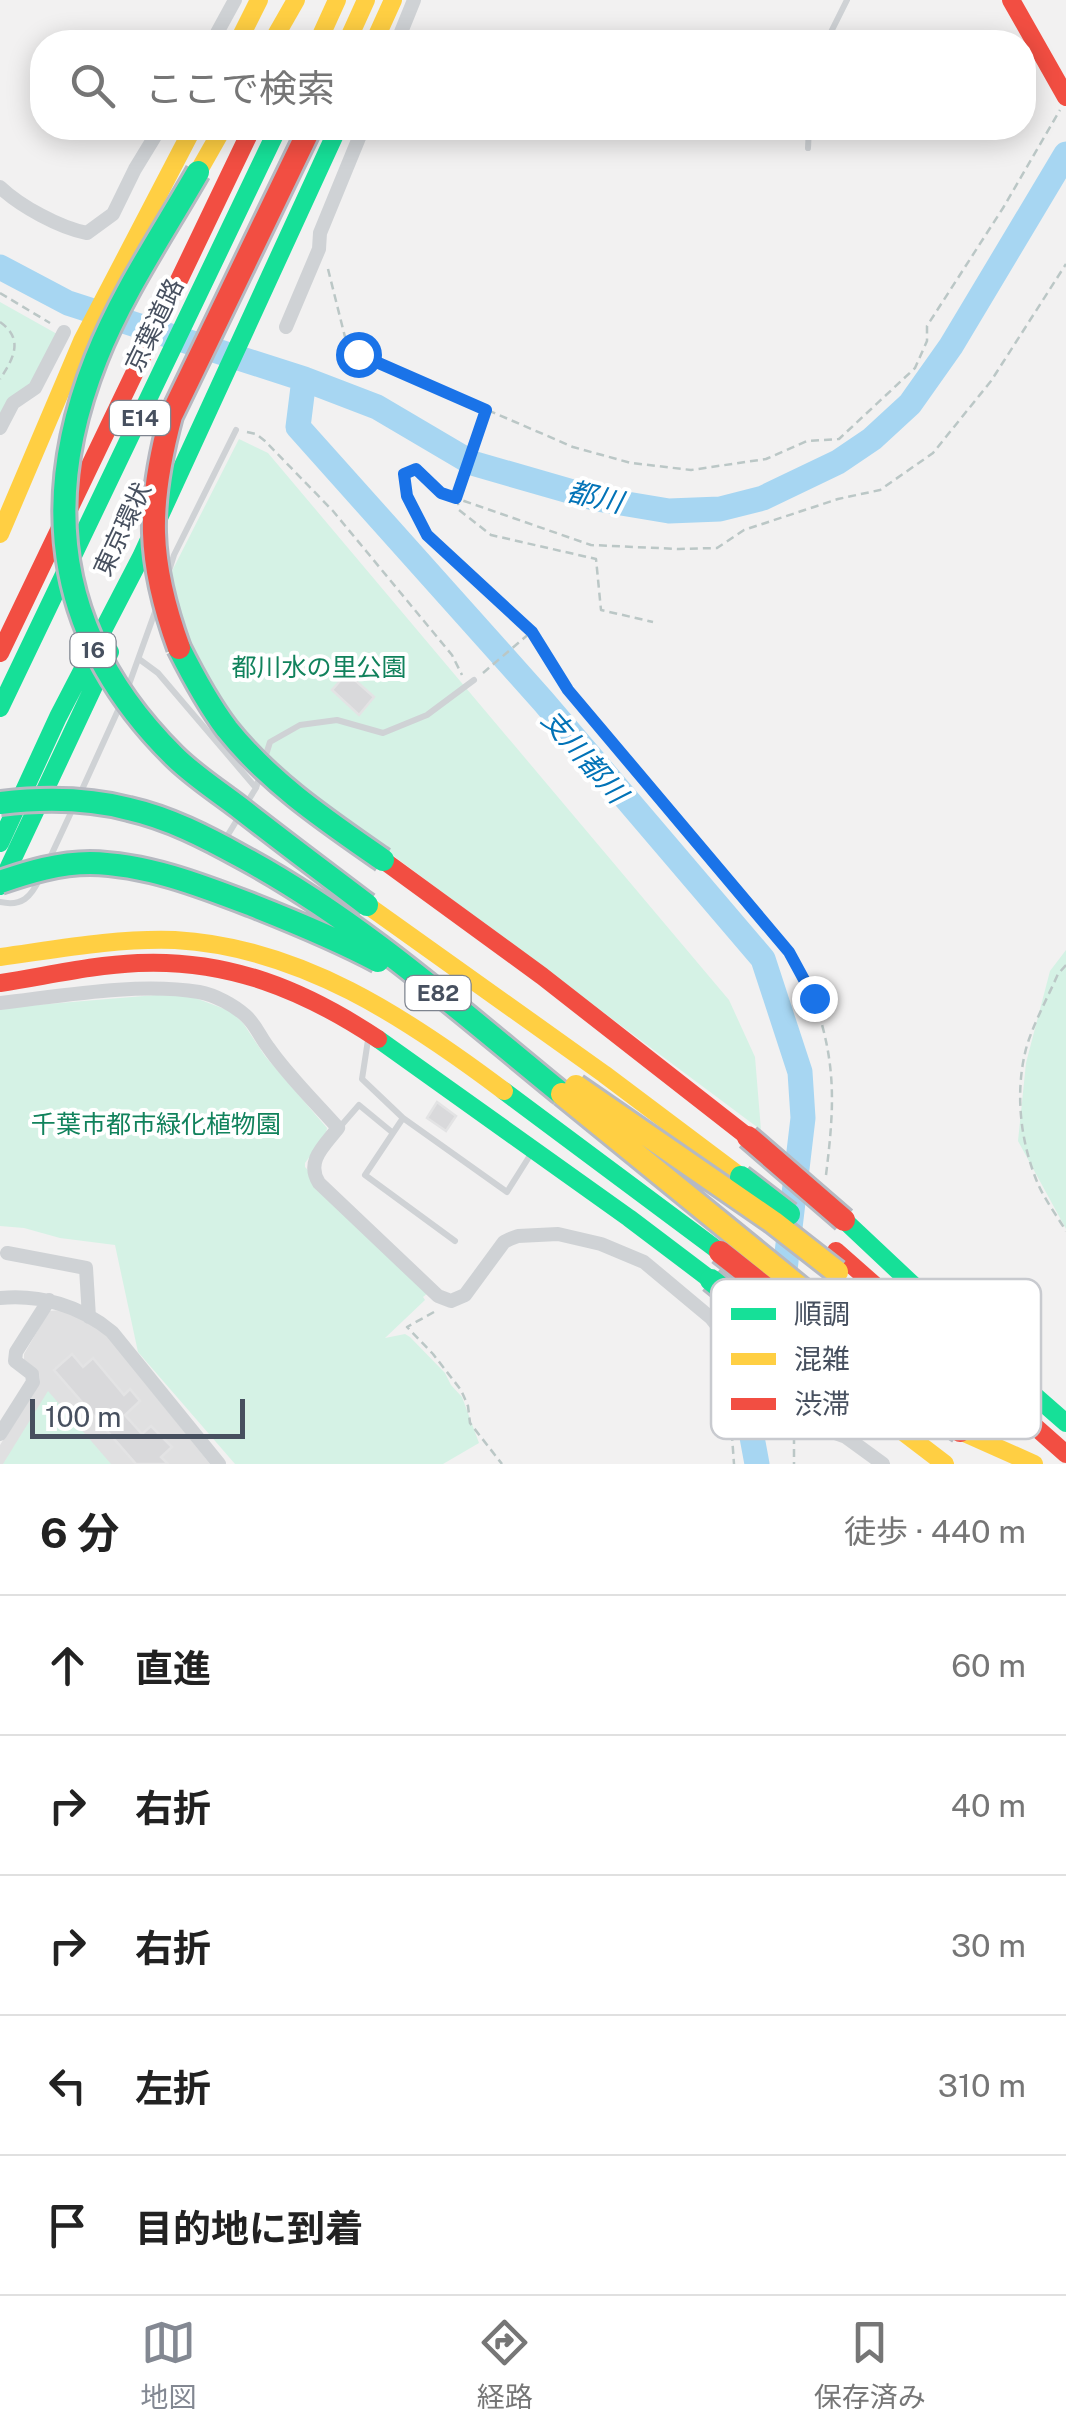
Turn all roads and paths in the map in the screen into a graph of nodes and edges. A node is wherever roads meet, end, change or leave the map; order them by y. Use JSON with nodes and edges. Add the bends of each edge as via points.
{"nodes":[{"id":1,"x":235,"y":0,"type":"edge"},
{"id":2,"x":259,"y":0,"type":"edge"},
{"id":3,"x":296,"y":0,"type":"edge"},
{"id":4,"x":312,"y":0,"type":"edge"},
{"id":5,"x":338,"y":0,"type":"edge"},
{"id":6,"x":366,"y":0,"type":"edge"},
{"id":7,"x":393,"y":0,"type":"edge"},
{"id":8,"x":414,"y":0,"type":"edge"},
{"id":9,"x":846,"y":0,"type":"edge"},
{"id":10,"x":1011,"y":0,"type":"edge"},
{"id":11,"x":219,"y":30,"type":"edge"},
{"id":12,"x":244,"y":30,"type":"edge"},
{"id":13,"x":279,"y":30,"type":"edge"},
{"id":14,"x":298,"y":30,"type":"edge"},
{"id":15,"x":324,"y":30,"type":"edge"},
{"id":16,"x":352,"y":30,"type":"edge"},
{"id":17,"x":379,"y":30,"type":"edge"},
{"id":18,"x":402,"y":30,"type":"edge"},
{"id":19,"x":832,"y":30,"type":"edge"},
{"id":20,"x":1028,"y":30,"type":"edge"},
{"id":21,"x":1036,"y":45,"type":"edge"},
{"id":22,"x":1066,"y":98,"type":"edge"},
{"id":23,"x":153,"y":140,"type":"edge"},
{"id":24,"x":187,"y":140,"type":"edge"},
{"id":25,"x":216,"y":140,"type":"edge"},
{"id":26,"x":246,"y":140,"type":"edge"},
{"id":27,"x":272,"y":140,"type":"edge"},
{"id":28,"x":304,"y":140,"type":"edge"},
{"id":29,"x":332,"y":140,"type":"edge"},
{"id":30,"x":359,"y":140,"type":"edge"},
{"id":31,"x":808,"y":140,"type":"edge"},
{"id":32,"x":808,"y":148,"type":"dead end"},
{"id":33,"x":0,"y":187,"type":"edge"},
{"id":34,"x":1066,"y":264,"type":"edge"},
{"id":35,"x":328,"y":269,"type":"dead end"},
{"id":36,"x":0,"y":293,"type":"edge"},
{"id":37,"x":0,"y":322,"type":"edge"},
{"id":38,"x":286,"y":328,"type":"dead end"},
{"id":39,"x":73,"y":336,"type":"junction"},
{"id":40,"x":0,"y":379,"type":"edge"},
{"id":41,"x":58,"y":392,"type":"junction"},
{"id":42,"x":486,"y":410,"type":"junction"},
{"id":43,"x":0,"y":428,"type":"edge"},
{"id":44,"x":236,"y":430,"type":"joint"},
{"id":45,"x":0,"y":498,"type":"edge"},
{"id":46,"x":456,"y":498,"type":"junction"},
{"id":47,"x":0,"y":534,"type":"edge"},
{"id":48,"x":141,"y":557,"type":"junction"},
{"id":49,"x":652,"y":622,"type":"dead end"},
{"id":50,"x":532,"y":632,"type":"junction"},
{"id":51,"x":0,"y":652,"type":"edge"},
{"id":52,"x":139,"y":660,"type":"junction"},
{"id":53,"x":471,"y":682,"type":"junction"},
{"id":54,"x":0,"y":708,"type":"edge"},
{"id":55,"x":256,"y":788,"type":"junction"},
{"id":56,"x":0,"y":803,"type":"edge"},
{"id":57,"x":0,"y":843,"type":"edge"},
{"id":58,"x":215,"y":856,"type":"dead end"},
{"id":59,"x":0,"y":884,"type":"edge"},
{"id":60,"x":0,"y":902,"type":"edge"},
{"id":61,"x":0,"y":957,"type":"edge"},
{"id":62,"x":1066,"y":965,"type":"edge"},
{"id":63,"x":0,"y":983,"type":"edge"},
{"id":64,"x":0,"y":1003,"type":"edge"},
{"id":65,"x":369,"y":1034,"type":"junction"},
{"id":66,"x":403,"y":1118,"type":"junction"},
{"id":67,"x":338,"y":1128,"type":"junction"},
{"id":68,"x":394,"y":1133,"type":"junction"},
{"id":69,"x":533,"y":1151,"type":"junction"},
{"id":70,"x":826,"y":1174,"type":"dead end"},
{"id":71,"x":1066,"y":1231,"type":"edge"},
{"id":72,"x":455,"y":1241,"type":"dead end"},
{"id":73,"x":7,"y":1252,"type":"dead end"},
{"id":74,"x":836,"y":1261,"type":"junction"},
{"id":75,"x":711,"y":1279,"type":"edge"},
{"id":76,"x":754,"y":1279,"type":"edge"},
{"id":77,"x":790,"y":1279,"type":"edge"},
{"id":78,"x":856,"y":1279,"type":"edge"},
{"id":79,"x":907,"y":1279,"type":"edge"},
{"id":80,"x":0,"y":1298,"type":"edge"},
{"id":81,"x":49,"y":1300,"type":"junction"},
{"id":82,"x":444,"y":1300,"type":"junction"},
{"id":83,"x":88,"y":1316,"type":"junction"},
{"id":84,"x":711,"y":1318,"type":"edge"},
{"id":85,"x":1041,"y":1401,"type":"edge"},
{"id":86,"x":1066,"y":1423,"type":"edge"},
{"id":87,"x":1041,"y":1433,"type":"edge"},
{"id":88,"x":0,"y":1434,"type":"edge"},
{"id":89,"x":732,"y":1439,"type":"edge"},
{"id":90,"x":847,"y":1439,"type":"edge"},
{"id":91,"x":912,"y":1439,"type":"edge"},
{"id":92,"x":978,"y":1439,"type":"edge"},
{"id":93,"x":1066,"y":1454,"type":"edge"},
{"id":94,"x":219,"y":1464,"type":"edge"},
{"id":95,"x":502,"y":1464,"type":"edge"},
{"id":96,"x":734,"y":1464,"type":"edge"},
{"id":97,"x":883,"y":1464,"type":"edge"},
{"id":98,"x":944,"y":1464,"type":"edge"},
{"id":99,"x":1034,"y":1464,"type":"edge"}],
"edges":[{"from":1,"to":11,"type":"street"},
{"from":2,"to":12,"type":"main road"},
{"from":3,"to":13,"type":"main road"},
{"from":4,"to":14,"type":"main road"},
{"from":5,"to":15,"type":"main road"},
{"from":6,"to":16,"type":"main road"},
{"from":7,"to":17,"type":"main road"},
{"from":8,"to":18,"type":"street"},
{"from":9,"to":19,"type":"lane"},
{"from":10,"to":20,"type":"main road"},
{"from":21,"to":22,"type":"main road"},
{"from":22,"to":42,"type":"path","via":[[927,326],[915,368],[839,438],[807,441],[766,459],[690,470],[572,447]]},
{"from":23,"to":33,"type":"street","via":[[113,214],[87,233]]},
{"from":24,"to":39,"type":"main road","via":[[124,258]]},
{"from":25,"to":74,"type":"main road","number":"E82","bridge":true,"via":[[112,323],[72,433],[62,527],[76,600],[96,651],[154,736],[198,776],[741,1176]]},
{"from":26,"to":51,"type":"main road","name":"京葉道路","number":"E14","bridge":true},
{"from":27,"to":54,"type":"main road","name":"京葉道路","number":"E14","bridge":true},
{"from":28,"to":79,"type":"main road","bridge":true,"via":[[170,416],[159,456],[154,558],[173,636],[196,686],[280,783],[748,1137]]},
{"from":29,"to":48,"type":"main road","name":"東京環状","number":"16"},
{"from":30,"to":38,"type":"street"},
{"from":31,"to":32,"type":"lane"},
{"from":34,"to":46,"type":"path","via":[[992,381],[934,453],[880,490],[744,530],[717,548],[679,550],[591,545]]},
{"from":35,"to":42,"type":"path","via":[[346,345]]},
{"from":36,"to":39,"type":"path"},
{"from":37,"to":40,"type":"path","via":[[15,342]]},
{"from":39,"to":41,"type":"main road"},
{"from":39,"to":43,"type":"street"},
{"from":41,"to":45,"type":"main road"},
{"from":41,"to":47,"type":"main road"},
{"from":42,"to":46,"type":"path"},
{"from":44,"to":52,"type":"lane","via":[[174,556]]},
{"from":44,"to":53,"type":"path","via":[[265,441],[333,512]]},
{"from":46,"to":49,"type":"path","via":[[459,510],[492,535],[596,559],[602,610]]},
{"from":46,"to":50,"type":"path","via":[[416,469],[404,474],[427,535]]},
{"from":48,"to":57,"type":"main road","name":"東京環状","number":"16"},
{"from":48,"to":59,"type":"main road","via":[[119,631]]},
{"from":50,"to":53,"type":"path"},
{"from":50,"to":70,"type":"path","via":[[568,690],[789,952],[814,998],[830,1057],[834,1108]]},
{"from":52,"to":55,"type":"lane","via":[[158,673]]},
{"from":52,"to":60,"type":"lane","via":[[33,894],[21,903]]},
{"from":53,"to":55,"type":"lane","via":[[427,715],[382,733],[337,720],[300,725],[270,742]]},
{"from":55,"to":58,"type":"lane"},
{"from":56,"to":77,"type":"main road","number":"E82","bridge":true,"via":[[60,800],[147,814],[204,837],[311,898],[390,954]]},
{"from":59,"to":74,"type":"main road","number":"E82","bridge":true,"via":[[62,865],[143,870],[300,924],[474,1017]]},
{"from":61,"to":76,"type":"main road","bridge":true,"via":[[118,942],[195,942],[313,972],[366,998],[476,1070]]},
{"from":62,"to":71,"type":"path","via":[[1025,1050],[1021,1116],[1040,1188]]},
{"from":63,"to":65,"type":"main road","via":[[123,965],[201,967],[278,984]]},
{"from":64,"to":67,"type":"street","via":[[150,990],[211,996],[246,1016]]},
{"from":65,"to":66,"type":"lane","via":[[362,1079]]},
{"from":65,"to":69,"type":"main road"},
{"from":66,"to":68,"type":"lane"},
{"from":66,"to":69,"type":"lane","via":[[507,1192]]},
{"from":67,"to":68,"type":"lane","via":[[359,1106]]},
{"from":67,"to":82,"type":"street","via":[[314,1161],[314,1175]]},
{"from":68,"to":72,"type":"lane","via":[[365,1175]]},
{"from":69,"to":75,"type":"main road","bridge":true},
{"from":73,"to":83,"type":"street","via":[[86,1268]]},
{"from":74,"to":78,"type":"main road","number":"E82"},
{"from":80,"to":81,"type":"street"},
{"from":81,"to":83,"type":"street"},
{"from":81,"to":88,"type":"street","via":[[16,1352],[15,1361],[33,1382]]},
{"from":82,"to":84,"type":"street","via":[[458,1300],[510,1238],[558,1234],[644,1262]]},
{"from":82,"to":95,"type":"path","via":[[408,1327],[461,1390],[470,1423]]},
{"from":83,"to":94,"type":"street","via":[[112,1332]]},
{"from":85,"to":86,"type":"main road","bridge":true},
{"from":87,"to":93,"type":"main road","number":"E82"},
{"from":89,"to":96,"type":"path"},
{"from":90,"to":97,"type":"street"},
{"from":91,"to":98,"type":"main road","bridge":true},
{"from":92,"to":99,"type":"main road","number":"E82"}]}
